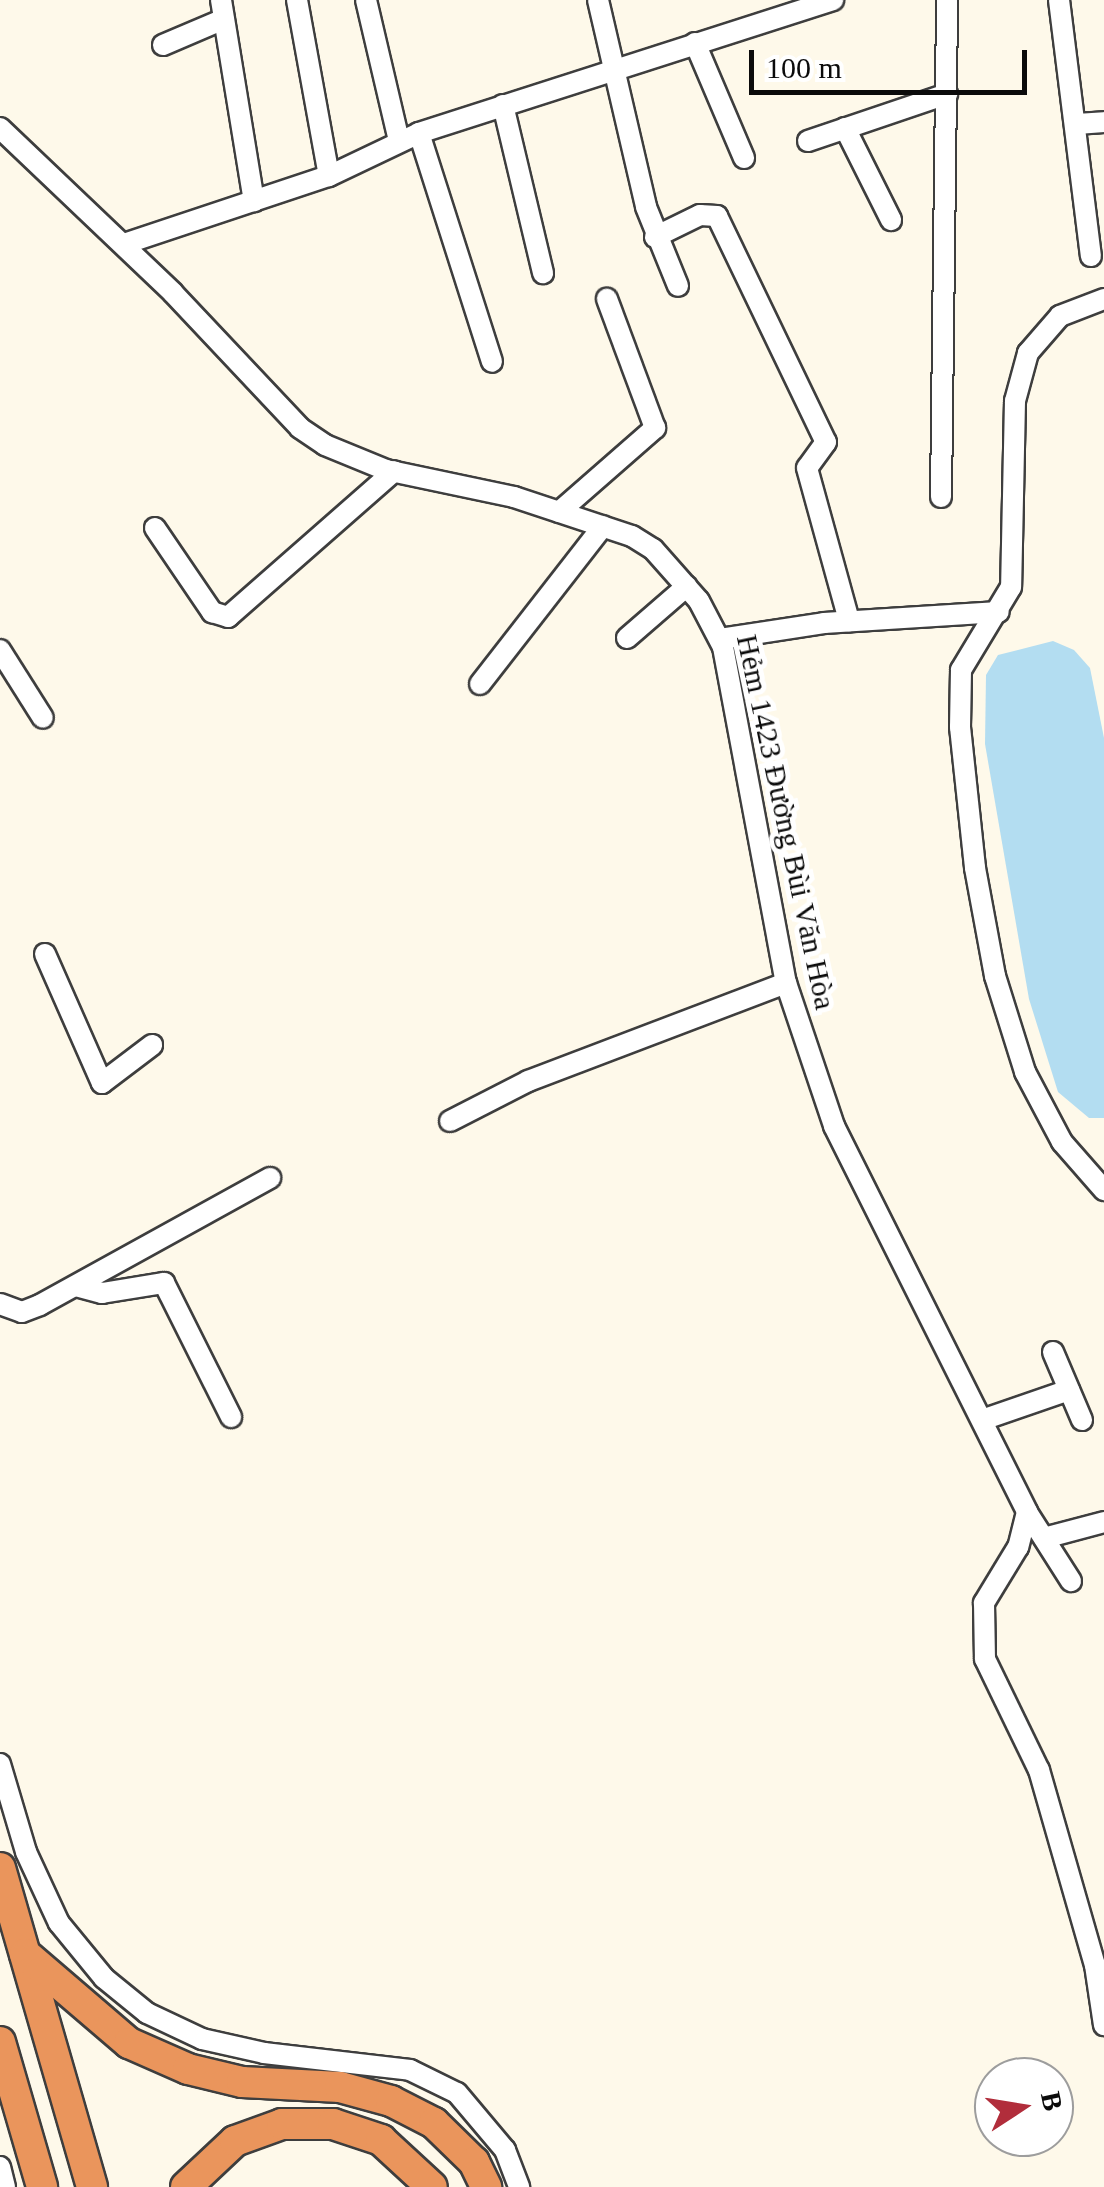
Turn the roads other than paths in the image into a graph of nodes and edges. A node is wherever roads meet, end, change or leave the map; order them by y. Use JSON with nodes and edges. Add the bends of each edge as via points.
{"nodes":[{"id":1,"x":297,"y":0,"type":"edge"},
{"id":2,"x":366,"y":0,"type":"edge"},
{"id":3,"x":598,"y":0,"type":"edge"},
{"id":4,"x":833,"y":0,"type":"edge"},
{"id":5,"x":948,"y":0,"type":"edge"},
{"id":6,"x":1060,"y":0,"type":"edge"},
{"id":7,"x":802,"y":4,"type":"edge"},
{"id":8,"x":223,"y":9,"type":"edge"},
{"id":9,"x":695,"y":43,"type":"junction"},
{"id":10,"x":163,"y":45,"type":"dead end"},
{"id":11,"x":613,"y":73,"type":"junction"},
{"id":12,"x":947,"y":94,"type":"junction"},
{"id":13,"x":503,"y":105,"type":"junction"},
{"id":14,"x":1104,"y":122,"type":"edge"},
{"id":15,"x":1077,"y":124,"type":"junction"},
{"id":16,"x":0,"y":128,"type":"edge"},
{"id":17,"x":845,"y":128,"type":"junction"},
{"id":18,"x":409,"y":137,"type":"junction"},
{"id":19,"x":808,"y":140,"type":"dead end"},
{"id":20,"x":744,"y":158,"type":"dead end"},
{"id":21,"x":329,"y":176,"type":"junction"},
{"id":22,"x":254,"y":200,"type":"junction"},
{"id":23,"x":890,"y":220,"type":"dead end"},
{"id":24,"x":655,"y":237,"type":"junction"},
{"id":25,"x":124,"y":244,"type":"junction"},
{"id":26,"x":1091,"y":256,"type":"dead end"},
{"id":27,"x":543,"y":273,"type":"dead end"},
{"id":28,"x":678,"y":286,"type":"dead end"},
{"id":29,"x":607,"y":299,"type":"dead end"},
{"id":30,"x":1104,"y":299,"type":"edge"},
{"id":31,"x":492,"y":362,"type":"dead end"},
{"id":32,"x":394,"y":472,"type":"junction"},
{"id":33,"x":942,"y":497,"type":"dead end"},
{"id":34,"x":559,"y":512,"type":"junction"},
{"id":35,"x":602,"y":526,"type":"junction"},
{"id":36,"x":156,"y":528,"type":"dead end"},
{"id":37,"x":687,"y":586,"type":"junction"},
{"id":38,"x":999,"y":612,"type":"junction"},
{"id":39,"x":849,"y":620,"type":"junction"},
{"id":40,"x":627,"y":638,"type":"dead end"},
{"id":41,"x":720,"y":639,"type":"junction"},
{"id":42,"x":0,"y":650,"type":"edge"},
{"id":43,"x":480,"y":684,"type":"dead end"},
{"id":44,"x":43,"y":718,"type":"dead end"},
{"id":45,"x":45,"y":954,"type":"dead end"},
{"id":46,"x":786,"y":983,"type":"junction"},
{"id":47,"x":152,"y":1045,"type":"dead end"},
{"id":48,"x":450,"y":1121,"type":"dead end"},
{"id":49,"x":270,"y":1178,"type":"dead end"},
{"id":50,"x":1104,"y":1190,"type":"edge"},
{"id":51,"x":76,"y":1286,"type":"junction"},
{"id":52,"x":0,"y":1304,"type":"edge"},
{"id":53,"x":1053,"y":1352,"type":"dead end"},
{"id":54,"x":1070,"y":1390,"type":"junction"},
{"id":55,"x":231,"y":1417,"type":"dead end"},
{"id":56,"x":982,"y":1420,"type":"junction"},
{"id":57,"x":1082,"y":1420,"type":"dead end"},
{"id":58,"x":1028,"y":1512,"type":"junction"},
{"id":59,"x":1104,"y":1522,"type":"edge"},
{"id":60,"x":1044,"y":1538,"type":"junction"},
{"id":61,"x":1071,"y":1581,"type":"dead end"},
{"id":62,"x":0,"y":1764,"type":"edge"},
{"id":63,"x":0,"y":1868,"type":"edge"},
{"id":64,"x":25,"y":1954,"type":"junction"},
{"id":65,"x":1104,"y":2025,"type":"edge"},
{"id":66,"x":0,"y":2042,"type":"edge"},
{"id":67,"x":0,"y":2167,"type":"edge"},
{"id":68,"x":5,"y":2187,"type":"edge"},
{"id":69,"x":42,"y":2187,"type":"edge"},
{"id":70,"x":92,"y":2187,"type":"edge"},
{"id":71,"x":186,"y":2187,"type":"edge"},
{"id":72,"x":432,"y":2187,"type":"edge"},
{"id":73,"x":486,"y":2187,"type":"edge"},
{"id":74,"x":519,"y":2187,"type":"edge"}],
"edges":[{"from":1,"to":21,"type":"street"},
{"from":2,"to":18,"type":"street"},
{"from":3,"to":11,"type":"street"},
{"from":4,"to":7,"type":"street"},
{"from":5,"to":12,"type":"street"},
{"from":6,"to":15,"type":"street"},
{"from":7,"to":9,"type":"street"},
{"from":8,"to":10,"type":"street"},
{"from":8,"to":22,"type":"street"},
{"from":9,"to":11,"type":"street"},
{"from":9,"to":20,"type":"street"},
{"from":11,"to":13,"type":"street"},
{"from":11,"to":24,"type":"street"},
{"from":12,"to":17,"type":"street"},
{"from":12,"to":33,"type":"street"},
{"from":13,"to":18,"type":"street"},
{"from":13,"to":27,"type":"street"},
{"from":14,"to":15,"type":"street"},
{"from":15,"to":26,"type":"street"},
{"from":16,"to":25,"type":"street","name":"Hẻm 1423 Đường Bùi Văn Hòa"},
{"from":17,"to":19,"type":"street"},
{"from":17,"to":23,"type":"street"},
{"from":18,"to":21,"type":"street"},
{"from":18,"to":31,"type":"street"},
{"from":21,"to":22,"type":"street"},
{"from":22,"to":25,"type":"street"},
{"from":24,"to":28,"type":"street"},
{"from":24,"to":39,"type":"street","via":[[700,216],[718,216],[826,442],[807,468]]},
{"from":25,"to":32,"type":"street","name":"Hẻm 1423 Đường Bùi Văn Hòa","via":[[300,428],[348,457]]},
{"from":29,"to":34,"type":"street","via":[[655,428]]},
{"from":30,"to":38,"type":"street","via":[[1060,316],[1028,353],[1015,401],[1010,587]]},
{"from":32,"to":34,"type":"street","name":"Hẻm 1423 Đường Bùi Văn Hòa"},
{"from":32,"to":36,"type":"street","via":[[228,617],[212,612]]},
{"from":34,"to":35,"type":"street","name":"Hẻm 1423 Đường Bùi Văn Hòa"},
{"from":35,"to":37,"type":"street","name":"Hẻm 1423 Đường Bùi Văn Hòa","via":[[653,549]]},
{"from":35,"to":43,"type":"street"},
{"from":37,"to":40,"type":"street"},
{"from":37,"to":41,"type":"street","name":"Hẻm 1423 Đường Bùi Văn Hòa"},
{"from":38,"to":39,"type":"street"},
{"from":38,"to":50,"type":"street","via":[[973,640],[960,670],[974,868],[995,976],[1025,1072],[1062,1142]]},
{"from":39,"to":41,"type":"street"},
{"from":41,"to":46,"type":"street","name":"Hẻm 1423 Đường Bùi Văn Hòa"},
{"from":42,"to":44,"type":"street"},
{"from":45,"to":47,"type":"street","via":[[102,1084]]},
{"from":46,"to":48,"type":"street","via":[[528,1081]]},
{"from":46,"to":56,"type":"street","name":"Hẻm 1423 Đường Bùi Văn Hòa","via":[[834,1126]]},
{"from":49,"to":51,"type":"street"},
{"from":51,"to":52,"type":"street","via":[[22,1312]]},
{"from":51,"to":55,"type":"street","via":[[102,1293],[164,1283]]},
{"from":53,"to":54,"type":"street"},
{"from":54,"to":56,"type":"street"},
{"from":54,"to":57,"type":"street"},
{"from":56,"to":58,"type":"street","name":"Hẻm 1423 Đường Bùi Văn Hòa"},
{"from":58,"to":60,"type":"street","name":"Hẻm 1423 Đường Bùi Văn Hòa"},
{"from":58,"to":65,"type":"street","via":[[1018,1548],[984,1602],[985,1658],[1039,1770],[1096,1964]]},
{"from":59,"to":60,"type":"street"},
{"from":60,"to":61,"type":"street","name":"Hẻm 1423 Đường Bùi Văn Hòa"},
{"from":62,"to":74,"type":"street","via":[[26,1852],[59,1923],[104,1978],[147,2014],[202,2039],[248,2050],[410,2070],[457,2093],[505,2150]]},
{"from":63,"to":64,"type":"highway"},
{"from":64,"to":70,"type":"highway"},
{"from":64,"to":73,"type":"highway","via":[[129,2043],[188,2069],[242,2082],[340,2087],[391,2101],[434,2124],[474,2162]]},
{"from":66,"to":69,"type":"highway"},
{"from":67,"to":68,"type":"street"},
{"from":71,"to":72,"type":"highway","via":[[235,2141],[299,2124],[333,2124],[381,2140]]}]}
